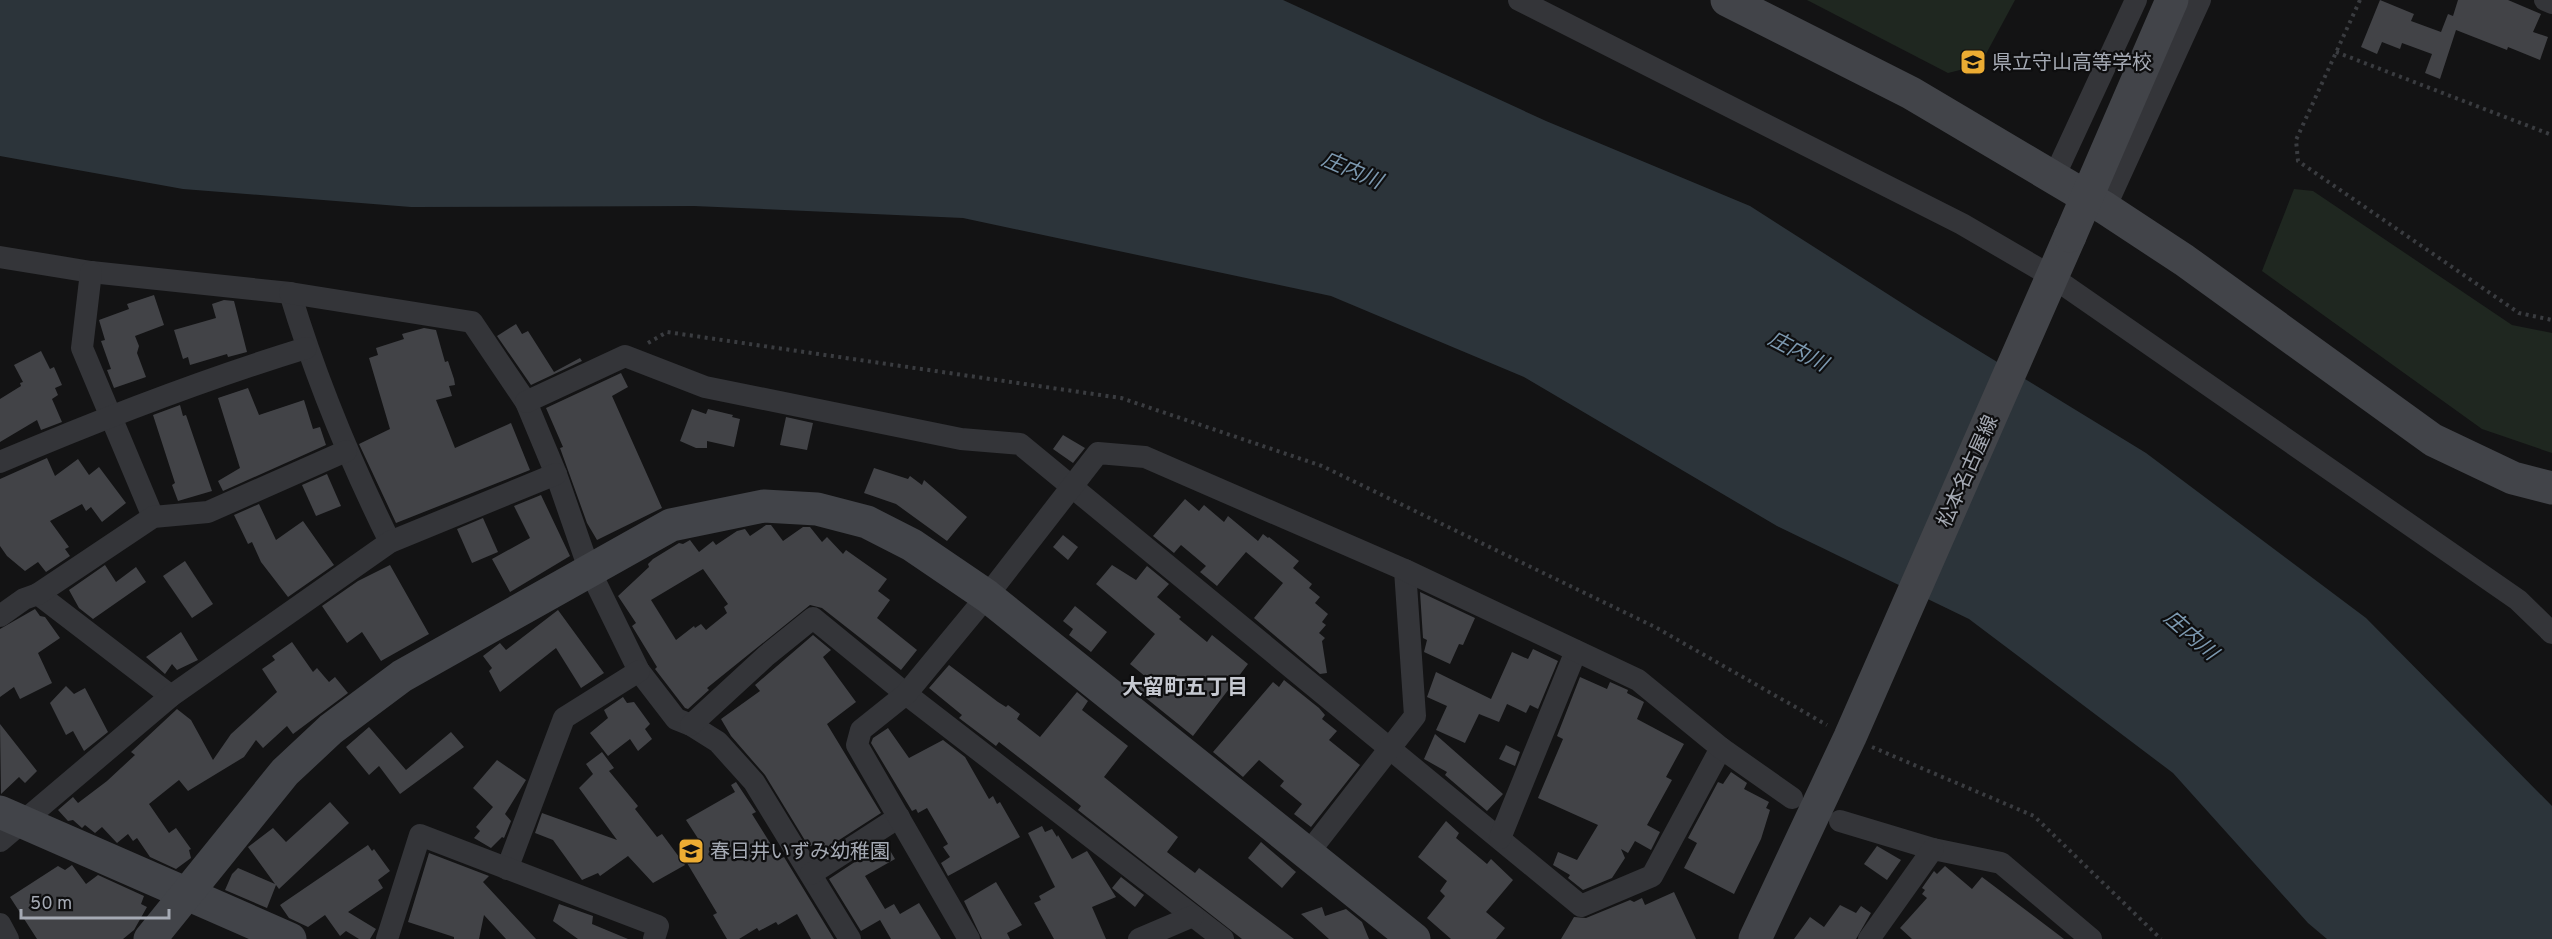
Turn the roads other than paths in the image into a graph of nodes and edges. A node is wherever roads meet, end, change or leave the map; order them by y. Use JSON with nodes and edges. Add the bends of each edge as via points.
{"nodes":[{"id":1,"x":1519,"y":0,"type":"edge"},
{"id":2,"x":1727,"y":0,"type":"edge"},
{"id":3,"x":2136,"y":0,"type":"edge"},
{"id":4,"x":2172,"y":0,"type":"edge"},
{"id":5,"x":2200,"y":0,"type":"edge"},
{"id":6,"x":2545,"y":0,"type":"edge"},
{"id":7,"x":2552,"y":3,"type":"edge"},
{"id":8,"x":2054,"y":177,"type":"junction"},
{"id":9,"x":2105,"y":208,"type":"junction"},
{"id":10,"x":0,"y":258,"type":"edge"},
{"id":11,"x":91,"y":272,"type":"junction"},
{"id":12,"x":2046,"y":289,"type":"junction"},
{"id":13,"x":290,"y":293,"type":"junction"},
{"id":14,"x":306,"y":348,"type":"junction"},
{"id":15,"x":526,"y":402,"type":"junction"},
{"id":16,"x":110,"y":415,"type":"junction"},
{"id":17,"x":346,"y":451,"type":"junction"},
{"id":18,"x":0,"y":462,"type":"edge"},
{"id":19,"x":556,"y":474,"type":"junction"},
{"id":20,"x":1071,"y":486,"type":"junction"},
{"id":21,"x":2552,"y":488,"type":"edge"},
{"id":22,"x":153,"y":517,"type":"junction"},
{"id":23,"x":390,"y":543,"type":"junction"},
{"id":24,"x":589,"y":569,"type":"junction"},
{"id":25,"x":1405,"y":570,"type":"junction"},
{"id":26,"x":38,"y":594,"type":"junction"},
{"id":27,"x":987,"y":596,"type":"junction"},
{"id":28,"x":0,"y":615,"type":"edge"},
{"id":29,"x":2552,"y":633,"type":"edge"},
{"id":30,"x":1576,"y":651,"type":"junction"},
{"id":31,"x":639,"y":672,"type":"junction"},
{"id":32,"x":906,"y":694,"type":"junction"},
{"id":33,"x":171,"y":696,"type":"junction"},
{"id":34,"x":691,"y":725,"type":"junction"},
{"id":35,"x":1721,"y":748,"type":"junction"},
{"id":36,"x":1390,"y":749,"type":"junction"},
{"id":37,"x":1792,"y":798,"type":"dead end"},
{"id":38,"x":899,"y":817,"type":"junction"},
{"id":39,"x":1840,"y":821,"type":"dead end"},
{"id":40,"x":7,"y":825,"type":"edge"},
{"id":41,"x":1500,"y":838,"type":"junction"},
{"id":42,"x":1933,"y":849,"type":"junction"},
{"id":43,"x":1309,"y":852,"type":"junction"},
{"id":44,"x":507,"y":868,"type":"junction"},
{"id":45,"x":811,"y":874,"type":"junction"},
{"id":46,"x":186,"y":894,"type":"junction"},
{"id":47,"x":1192,"y":916,"type":"junction"},
{"id":48,"x":0,"y":924,"type":"edge"},
{"id":49,"x":8,"y":939,"type":"edge"},
{"id":50,"x":150,"y":939,"type":"edge"},
{"id":51,"x":290,"y":939,"type":"edge"},
{"id":52,"x":387,"y":939,"type":"edge"},
{"id":53,"x":654,"y":939,"type":"edge"},
{"id":54,"x":850,"y":939,"type":"edge"},
{"id":55,"x":969,"y":939,"type":"edge"},
{"id":56,"x":1139,"y":939,"type":"edge"},
{"id":57,"x":1223,"y":939,"type":"edge"},
{"id":58,"x":1414,"y":939,"type":"edge"},
{"id":59,"x":1755,"y":939,"type":"edge"},
{"id":60,"x":1869,"y":939,"type":"edge"},
{"id":61,"x":2091,"y":939,"type":"edge"}],
"edges":[{"from":1,"to":12,"type":"street","via":[[1962,224]]},
{"from":2,"to":8,"type":"street","via":[[1911,93]]},
{"from":3,"to":8,"type":"street"},
{"from":4,"to":12,"type":"street","name":"松本名古屋線","bridge":true},
{"from":5,"to":9,"type":"street"},
{"from":6,"to":7,"type":"street"},
{"from":8,"to":9,"type":"street"},
{"from":9,"to":21,"type":"street","via":[[2184,260],[2433,440],[2513,478]]},
{"from":10,"to":11,"type":"street"},
{"from":11,"to":13,"type":"street"},
{"from":11,"to":16,"type":"street","via":[[82,348]]},
{"from":12,"to":29,"type":"street","via":[[2518,600]]},
{"from":12,"to":59,"type":"street","name":"松本名古屋線","via":[[1855,727]]},
{"from":13,"to":14,"type":"street"},
{"from":13,"to":15,"type":"street","via":[[472,322]]},
{"from":14,"to":16,"type":"street"},
{"from":14,"to":17,"type":"street"},
{"from":15,"to":19,"type":"street"},
{"from":15,"to":20,"type":"street","via":[[626,356],[705,387],[962,439],[1020,444]]},
{"from":16,"to":18,"type":"street"},
{"from":16,"to":22,"type":"street"},
{"from":17,"to":22,"type":"street","via":[[208,512]]},
{"from":17,"to":23,"type":"street"},
{"from":19,"to":23,"type":"street"},
{"from":19,"to":24,"type":"street"},
{"from":20,"to":25,"type":"street","via":[[1098,453],[1145,457]]},
{"from":20,"to":27,"type":"street"},
{"from":20,"to":36,"type":"street"},
{"from":22,"to":26,"type":"street"},
{"from":23,"to":33,"type":"street"},
{"from":24,"to":27,"type":"street","via":[[671,525],[764,506],[817,509],[876,527],[912,545]]},
{"from":24,"to":31,"type":"street"},
{"from":24,"to":46,"type":"street","via":[[402,676],[331,729],[285,772]]},
{"from":25,"to":30,"type":"street"},
{"from":25,"to":36,"type":"street","via":[[1415,716]]},
{"from":26,"to":28,"type":"street"},
{"from":26,"to":33,"type":"street"},
{"from":27,"to":32,"type":"street"},
{"from":27,"to":43,"type":"street"},
{"from":30,"to":35,"type":"street","via":[[1638,681]]},
{"from":30,"to":41,"type":"street"},
{"from":31,"to":34,"type":"street","via":[[676,719]]},
{"from":31,"to":44,"type":"street","via":[[564,718]]},
{"from":32,"to":34,"type":"street","via":[[813,618]]},
{"from":32,"to":38,"type":"street","via":[[861,730],[857,745]]},
{"from":32,"to":47,"type":"street"},
{"from":33,"to":40,"type":"street"},
{"from":34,"to":45,"type":"street","via":[[718,742],[754,782]]},
{"from":35,"to":37,"type":"street"},
{"from":35,"to":41,"type":"street","via":[[1652,876],[1581,906]]},
{"from":36,"to":41,"type":"street"},
{"from":36,"to":43,"type":"street"},
{"from":38,"to":45,"type":"street"},
{"from":38,"to":55,"type":"street"},
{"from":39,"to":42,"type":"street"},
{"from":40,"to":46,"type":"street"},
{"from":42,"to":60,"type":"street"},
{"from":42,"to":61,"type":"street","via":[[2001,863]]},
{"from":43,"to":58,"type":"street"},
{"from":44,"to":52,"type":"street","via":[[420,835]]},
{"from":44,"to":53,"type":"street","via":[[658,926]]},
{"from":45,"to":54,"type":"street"},
{"from":46,"to":50,"type":"street"},
{"from":46,"to":51,"type":"street"},
{"from":47,"to":56,"type":"street"},
{"from":47,"to":57,"type":"street"},
{"from":48,"to":49,"type":"street"}]}
